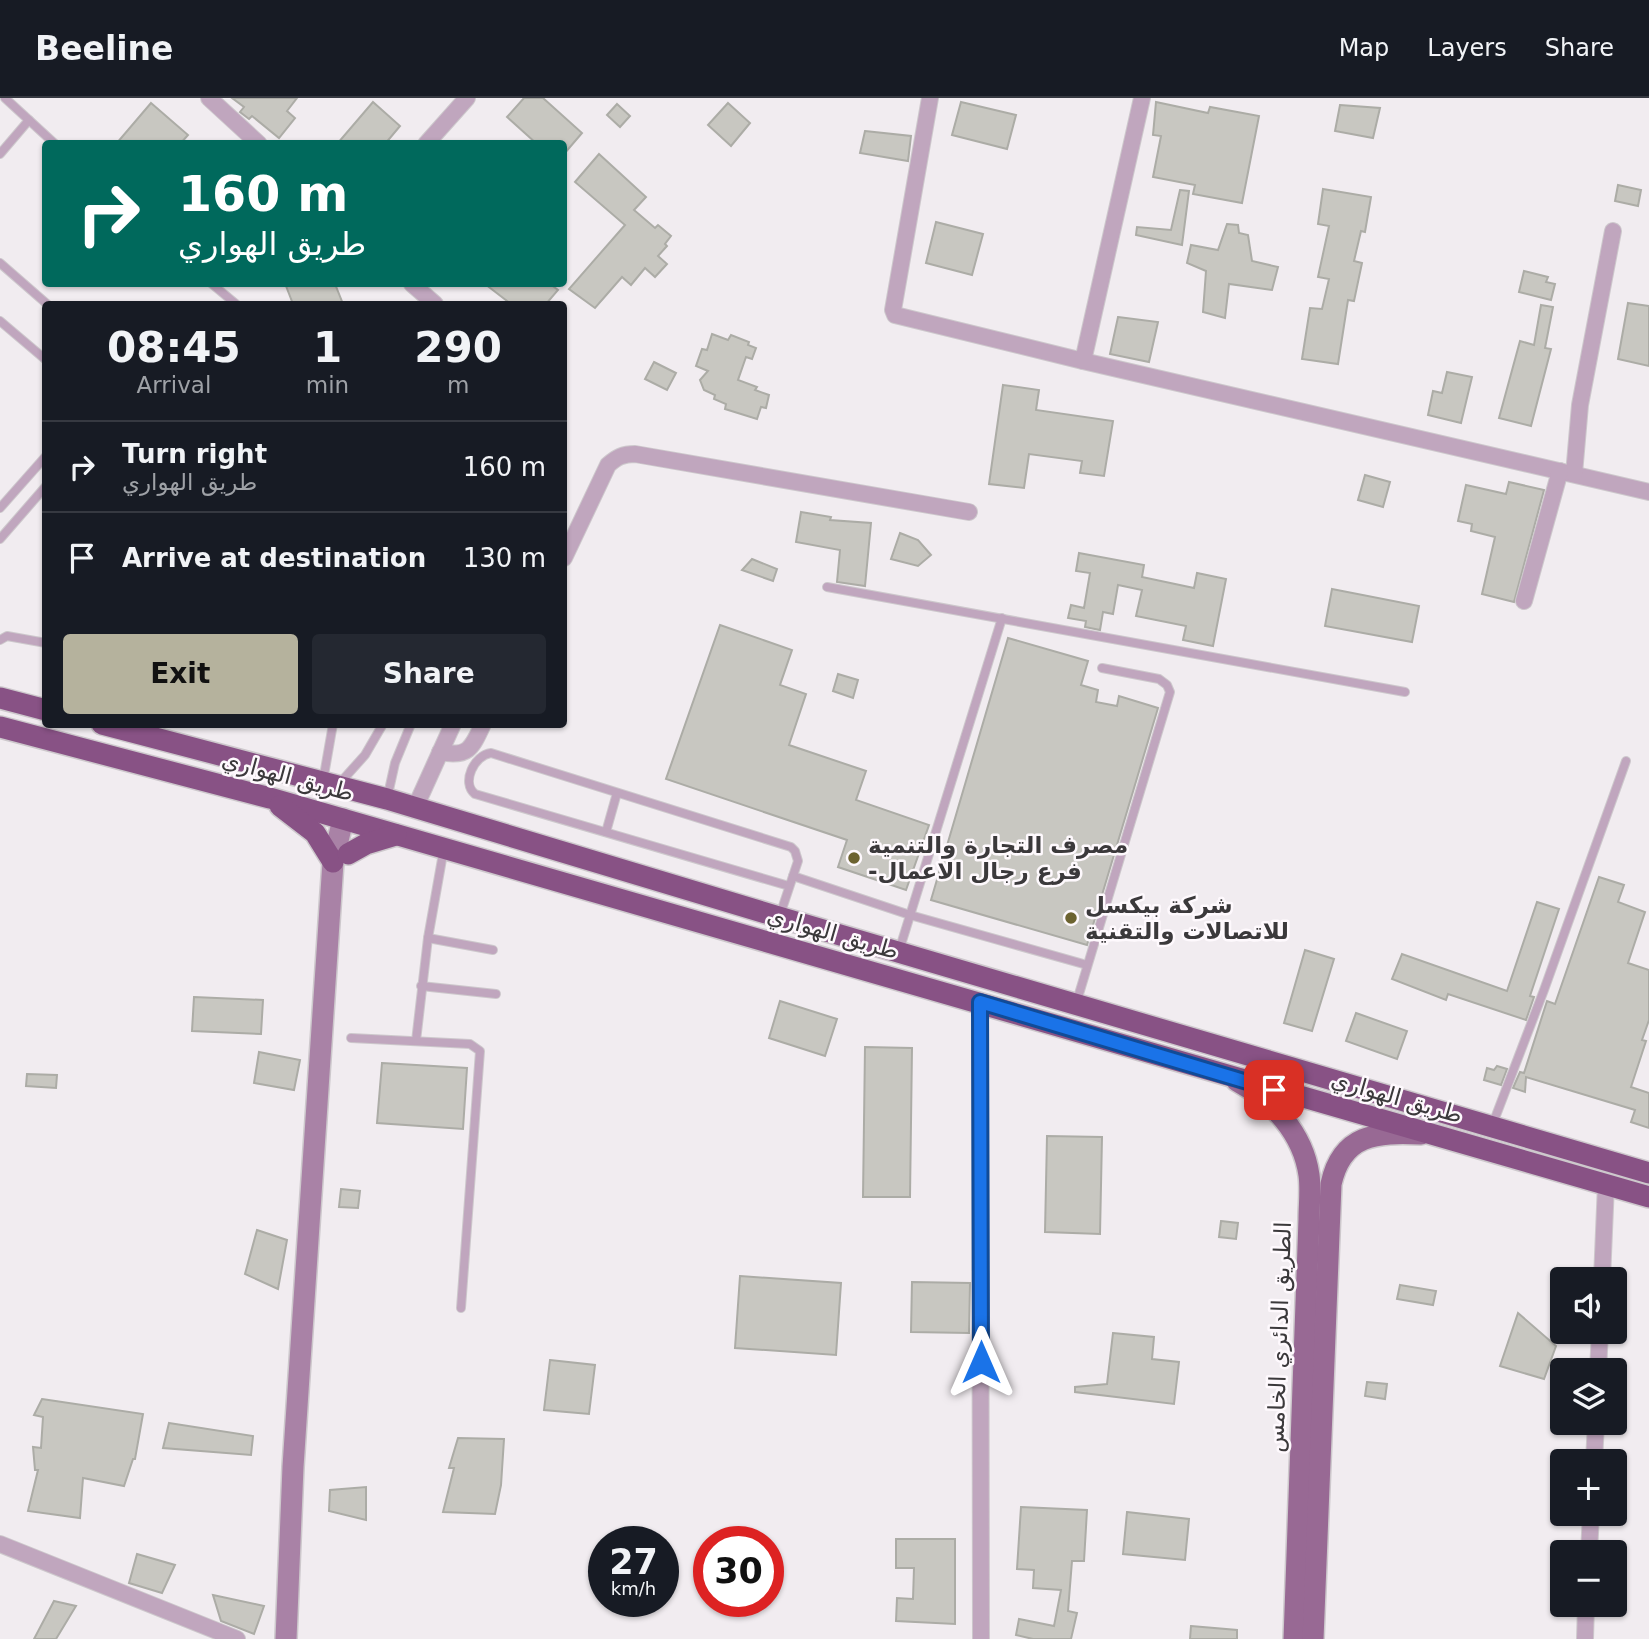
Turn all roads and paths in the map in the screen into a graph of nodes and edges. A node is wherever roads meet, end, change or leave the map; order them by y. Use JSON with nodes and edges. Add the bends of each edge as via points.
{"nodes":[{"id":1,"x":5,"y":98,"type":"edge"},
{"id":2,"x":209,"y":98,"type":"edge"},
{"id":3,"x":467,"y":98,"type":"edge"},
{"id":4,"x":930,"y":98,"type":"edge"},
{"id":5,"x":1142,"y":98,"type":"edge"},
{"id":6,"x":29,"y":120,"type":"junction"},
{"id":7,"x":51,"y":140,"type":"edge"},
{"id":8,"x":255,"y":140,"type":"edge"},
{"id":9,"x":430,"y":140,"type":"edge"},
{"id":10,"x":0,"y":153,"type":"edge"},
{"id":11,"x":1613,"y":231,"type":"dead end"},
{"id":12,"x":0,"y":262,"type":"edge"},
{"id":13,"x":216,"y":287,"type":"edge"},
{"id":14,"x":415,"y":287,"type":"edge"},
{"id":15,"x":44,"y":301,"type":"edge"},
{"id":16,"x":232,"y":301,"type":"edge"},
{"id":17,"x":432,"y":301,"type":"edge"},
{"id":18,"x":0,"y":321,"type":"edge"},
{"id":19,"x":42,"y":357,"type":"edge"},
{"id":20,"x":1083,"y":361,"type":"junction"},
{"id":21,"x":42,"y":461,"type":"edge"},
{"id":22,"x":1567,"y":473,"type":"junction"},
{"id":23,"x":42,"y":491,"type":"edge"},
{"id":24,"x":1649,"y":492,"type":"edge"},
{"id":25,"x":0,"y":508,"type":"edge"},
{"id":26,"x":969,"y":512,"type":"dead end"},
{"id":27,"x":0,"y":538,"type":"edge"},
{"id":28,"x":567,"y":552,"type":"edge"},
{"id":29,"x":827,"y":587,"type":"dead end"},
{"id":30,"x":1524,"y":601,"type":"dead end"},
{"id":31,"x":1002,"y":618,"type":"junction"},
{"id":32,"x":0,"y":640,"type":"edge"},
{"id":33,"x":42,"y":642,"type":"edge"},
{"id":34,"x":1102,"y":668,"type":"dead end"},
{"id":35,"x":1405,"y":692,"type":"dead end"},
{"id":36,"x":0,"y":698,"type":"edge"},
{"id":37,"x":42,"y":709,"type":"edge"},
{"id":38,"x":0,"y":727,"type":"edge"},
{"id":39,"x":115,"y":728,"type":"edge"},
{"id":40,"x":333,"y":728,"type":"edge"},
{"id":41,"x":381,"y":728,"type":"edge"},
{"id":42,"x":409,"y":728,"type":"edge"},
{"id":43,"x":451,"y":728,"type":"edge"},
{"id":44,"x":481,"y":728,"type":"edge"},
{"id":45,"x":440,"y":752,"type":"junction"},
{"id":46,"x":1626,"y":761,"type":"dead end"},
{"id":47,"x":330,"y":783,"type":"junction"},
{"id":48,"x":617,"y":793,"type":"junction"},
{"id":49,"x":270,"y":798,"type":"junction"},
{"id":50,"x":387,"y":799,"type":"junction"},
{"id":51,"x":415,"y":808,"type":"junction"},
{"id":52,"x":351,"y":821,"type":"junction"},
{"id":53,"x":606,"y":832,"type":"junction"},
{"id":54,"x":396,"y":835,"type":"junction"},
{"id":55,"x":444,"y":848,"type":"junction"},
{"id":56,"x":339,"y":864,"type":"junction"},
{"id":57,"x":793,"y":876,"type":"junction"},
{"id":58,"x":789,"y":886,"type":"junction"},
{"id":59,"x":909,"y":915,"type":"junction"},
{"id":60,"x":779,"y":917,"type":"junction"},
{"id":61,"x":428,"y":939,"type":"junction"},
{"id":62,"x":856,"y":939,"type":"junction"},
{"id":63,"x":493,"y":950,"type":"dead end"},
{"id":64,"x":899,"y":951,"type":"junction"},
{"id":65,"x":848,"y":964,"type":"junction"},
{"id":66,"x":1087,"y":965,"type":"junction"},
{"id":67,"x":421,"y":986,"type":"junction"},
{"id":68,"x":496,"y":994,"type":"dead end"},
{"id":69,"x":980,"y":1002,"type":"junction"},
{"id":70,"x":1076,"y":1004,"type":"junction"},
{"id":71,"x":351,"y":1038,"type":"dead end"},
{"id":72,"x":416,"y":1041,"type":"junction"},
{"id":73,"x":1222,"y":1075,"type":"junction"},
{"id":74,"x":1492,"y":1128,"type":"junction"},
{"id":75,"x":1430,"y":1134,"type":"junction"},
{"id":76,"x":1649,"y":1173,"type":"edge"},
{"id":77,"x":1606,"y":1184,"type":"junction"},
{"id":78,"x":1649,"y":1197,"type":"edge"},
{"id":79,"x":1603,"y":1267,"type":"edge"},
{"id":80,"x":461,"y":1308,"type":"dead end"},
{"id":81,"x":0,"y":1544,"type":"edge"},
{"id":82,"x":1586,"y":1617,"type":"edge"},
{"id":83,"x":237,"y":1639,"type":"edge"},
{"id":84,"x":286,"y":1639,"type":"edge"},
{"id":85,"x":981,"y":1639,"type":"edge"},
{"id":86,"x":1294,"y":1639,"type":"edge"},
{"id":87,"x":1313,"y":1639,"type":"edge"},
{"id":88,"x":1585,"y":1639,"type":"edge"}],
"edges":[{"from":1,"to":6,"type":"lane"},
{"from":2,"to":8,"type":"street"},
{"from":3,"to":9,"type":"street"},
{"from":4,"to":20,"type":"street","via":[[895,315]]},
{"from":5,"to":20,"type":"street"},
{"from":6,"to":7,"type":"lane"},
{"from":6,"to":10,"type":"lane"},
{"from":11,"to":22,"type":"street"},
{"from":12,"to":15,"type":"lane"},
{"from":13,"to":16,"type":"lane"},
{"from":14,"to":17,"type":"street"},
{"from":18,"to":19,"type":"lane"},
{"from":20,"to":22,"type":"street"},
{"from":21,"to":25,"type":"lane"},
{"from":22,"to":24,"type":"street"},
{"from":22,"to":30,"type":"street"},
{"from":23,"to":27,"type":"lane"},
{"from":26,"to":28,"type":"street","via":[[625,454],[608,465]]},
{"from":29,"to":31,"type":"lane"},
{"from":31,"to":35,"type":"lane"},
{"from":31,"to":59,"type":"lane"},
{"from":32,"to":33,"type":"lane","via":[[7,636]]},
{"from":34,"to":66,"type":"lane","via":[[1159,679],[1170,692]]},
{"from":36,"to":37,"type":"highway"},
{"from":38,"to":49,"type":"highway","name":"طريق الهواري"},
{"from":39,"to":47,"type":"highway","name":"طريق الهواري"},
{"from":40,"to":47,"type":"lane"},
{"from":41,"to":47,"type":"lane","via":[[365,755]]},
{"from":42,"to":50,"type":"lane"},
{"from":43,"to":45,"type":"street"},
{"from":44,"to":45,"type":"street","via":[[466,752]]},
{"from":45,"to":51,"type":"street"},
{"from":46,"to":74,"type":"lane"},
{"from":47,"to":50,"type":"highway","name":"طريق الهواري"},
{"from":48,"to":53,"type":"lane"},
{"from":48,"to":53,"type":"lane","via":[[491,753],[478,757],[468,784],[475,794]]},
{"from":48,"to":57,"type":"lane","via":[[791,847],[797,856]]},
{"from":49,"to":52,"type":"highway","name":"طريق الهواري"},
{"from":49,"to":56,"type":"highway","via":[[315,833]]},
{"from":50,"to":51,"type":"highway","name":"طريق الهواري"},
{"from":51,"to":60,"type":"highway","name":"طريق الهواري"},
{"from":52,"to":54,"type":"highway","name":"طريق الهواري"},
{"from":52,"to":56,"type":"main road"},
{"from":53,"to":58,"type":"lane"},
{"from":54,"to":55,"type":"highway","name":"طريق الهواري"},
{"from":54,"to":56,"type":"highway","via":[[373,841]]},
{"from":55,"to":61,"type":"lane"},
{"from":55,"to":65,"type":"highway","name":"طريق الهواري"},
{"from":56,"to":84,"type":"main road","via":[[293,1467]]},
{"from":57,"to":58,"type":"lane"},
{"from":57,"to":59,"type":"lane"},
{"from":58,"to":60,"type":"lane"},
{"from":59,"to":64,"type":"lane"},
{"from":59,"to":66,"type":"lane"},
{"from":60,"to":62,"type":"highway","name":"طريق الهواري"},
{"from":61,"to":63,"type":"lane"},
{"from":61,"to":67,"type":"lane"},
{"from":62,"to":64,"type":"highway","name":"طريق الهواري"},
{"from":62,"to":65,"type":"highway"},
{"from":64,"to":70,"type":"highway","name":"طريق الهواري"},
{"from":65,"to":69,"type":"highway","name":"طريق الهواري"},
{"from":66,"to":70,"type":"lane"},
{"from":67,"to":68,"type":"lane"},
{"from":67,"to":72,"type":"lane"},
{"from":69,"to":73,"type":"highway","name":"طريق الهواري"},
{"from":69,"to":85,"type":"street"},
{"from":70,"to":74,"type":"highway","name":"طريق الهواري"},
{"from":71,"to":72,"type":"lane"},
{"from":72,"to":80,"type":"lane","via":[[470,1044],[482,1055]]},
{"from":73,"to":75,"type":"highway","name":"طريق الهواري"},
{"from":73,"to":86,"type":"main road","name":"الطريق الدائري الخامس","via":[[1252,1090],[1278,1112],[1297,1140],[1308,1172]]},
{"from":74,"to":76,"type":"highway","name":"طريق الهواري"},
{"from":75,"to":77,"type":"highway","name":"طريق الهواري"},
{"from":75,"to":87,"type":"main road","name":"الطريق الدائري الخامس","via":[[1365,1138],[1343,1153],[1334,1171]]},
{"from":77,"to":78,"type":"highway","name":"طريق الهواري"},
{"from":77,"to":79,"type":"street"},
{"from":81,"to":83,"type":"street"},
{"from":82,"to":88,"type":"street"}]}
